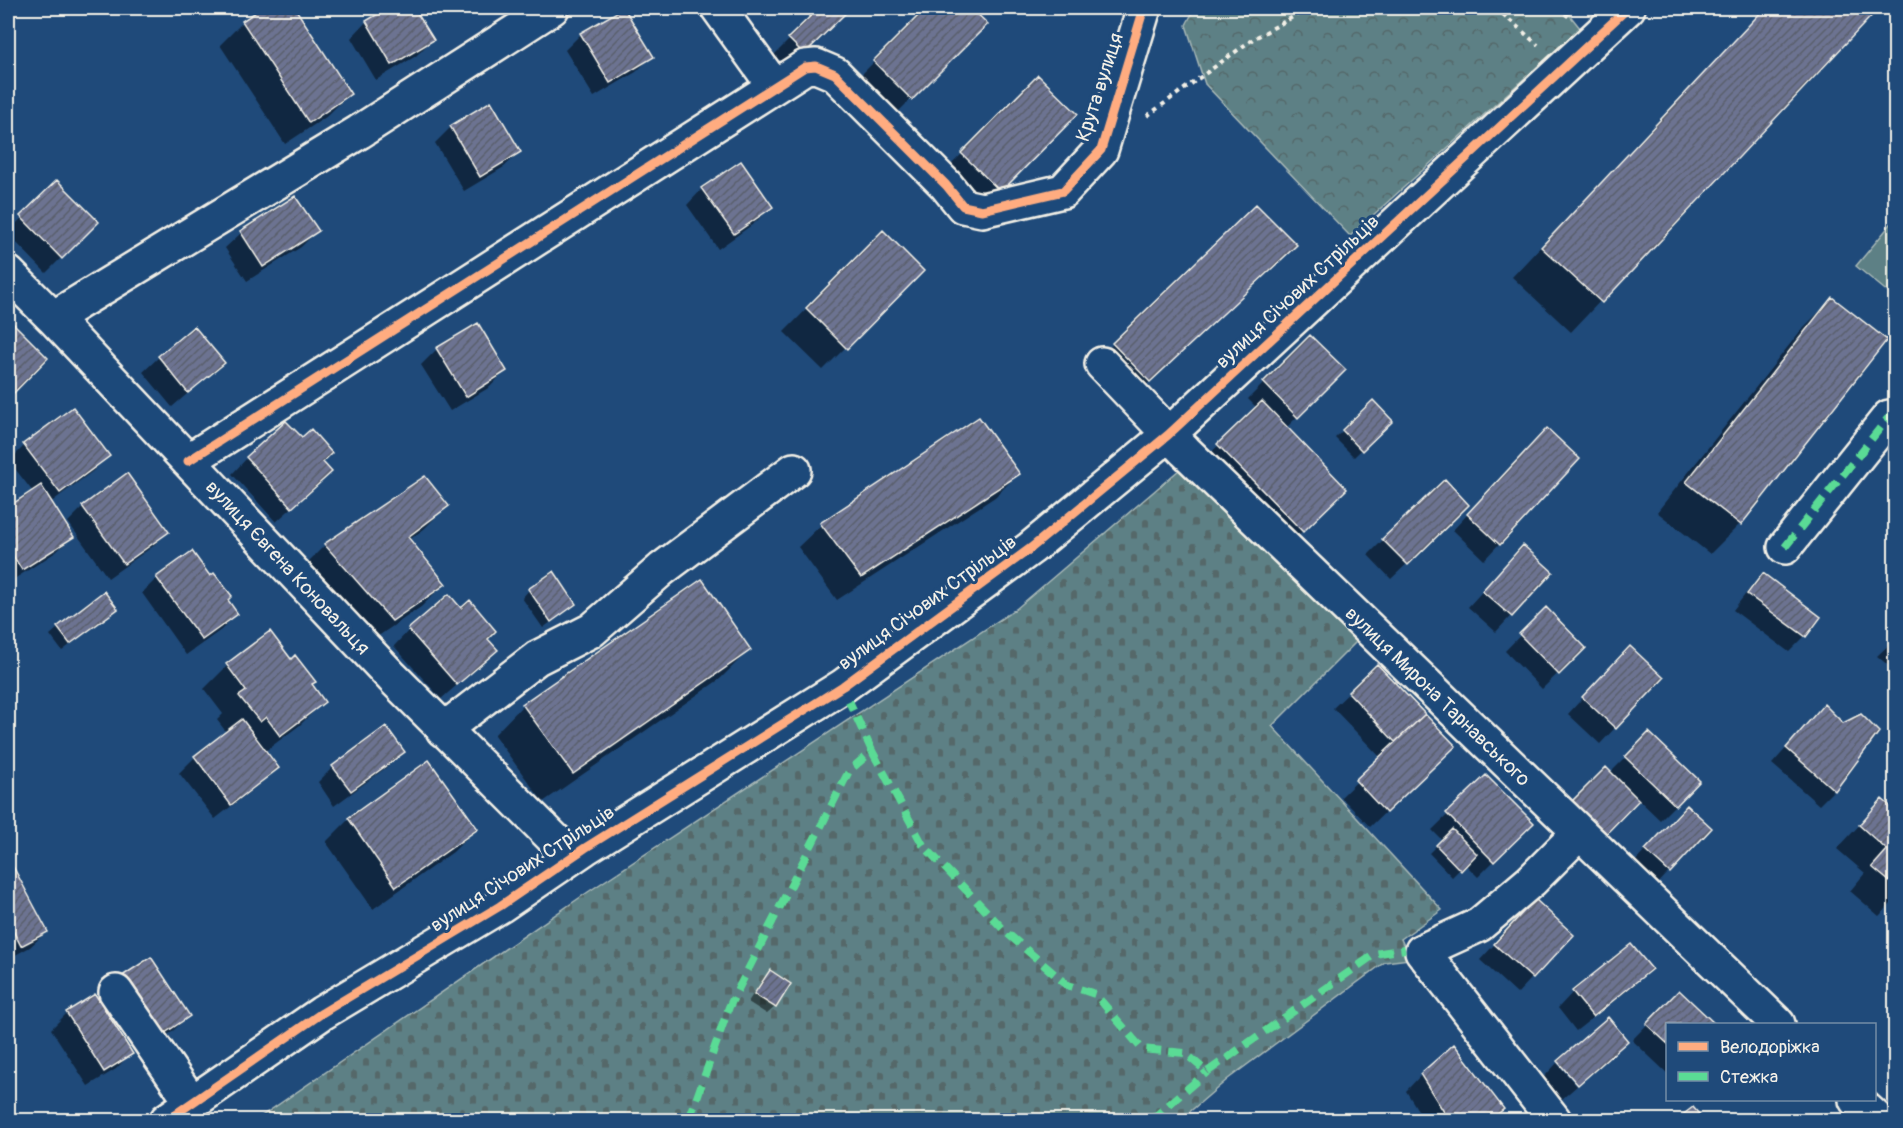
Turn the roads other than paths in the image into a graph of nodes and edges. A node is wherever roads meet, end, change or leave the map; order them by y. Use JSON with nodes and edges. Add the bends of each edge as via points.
{"nodes":[{"id":1,"x":552,"y":8,"type":"edge"},
{"id":2,"x":718,"y":8,"type":"edge"},
{"id":3,"x":1144,"y":8,"type":"edge"},
{"id":4,"x":1628,"y":8,"type":"edge"},
{"id":5,"x":774,"y":86,"type":"junction"},
{"id":6,"x":8,"y":273,"type":"edge"},
{"id":7,"x":53,"y":318,"type":"junction"},
{"id":8,"x":1102,"y":364,"type":"dead end"},
{"id":9,"x":1893,"y":416,"type":"edge"},
{"id":10,"x":1168,"y":435,"type":"junction"},
{"id":11,"x":188,"y":461,"type":"junction"},
{"id":12,"x":794,"y":470,"type":"dead end"},
{"id":13,"x":1785,"y":547,"type":"dead end"},
{"id":14,"x":443,"y":730,"type":"junction"},
{"id":15,"x":1579,"y":833,"type":"junction"},
{"id":16,"x":572,"y":857,"type":"junction"},
{"id":17,"x":116,"y":992,"type":"dead end"},
{"id":18,"x":1777,"y":1023,"type":"edge"},
{"id":19,"x":1857,"y":1101,"type":"edge"},
{"id":20,"x":180,"y":1112,"type":"edge"},
{"id":21,"x":1554,"y":1120,"type":"edge"},
{"id":22,"x":1878,"y":1120,"type":"edge"}],
"edges":[{"from":1,"to":7,"type":"street","via":[[359,132]]},
{"from":2,"to":5,"type":"street"},
{"from":3,"to":5,"type":"street","name":"Крута вулиця","via":[[1101,150],[1063,191],[982,210],[963,206],[835,74],[816,66],[805,67]]},
{"from":4,"to":10,"type":"street","name":"вулиця Січових Стрільців"},
{"from":5,"to":11,"type":"street"},
{"from":6,"to":7,"type":"street","name":"вулиця Євгена Коновальця"},
{"from":7,"to":11,"type":"street","name":"вулиця Євгена Коновальця"},
{"from":8,"to":10,"type":"street","name":"вулиця Мирона Тарнавського"},
{"from":9,"to":13,"type":"street"},
{"from":10,"to":15,"type":"street","name":"вулиця Мирона Тарнавського"},
{"from":10,"to":16,"type":"street","name":"вулиця Січових Стрільців","via":[[1031,548],[843,686]]},
{"from":11,"to":14,"type":"street","name":"вулиця Євгена Коновальця"},
{"from":12,"to":14,"type":"street","via":[[662,569],[592,630],[537,658]]},
{"from":14,"to":16,"type":"street","name":"вулиця Євгена Коновальця"},
{"from":15,"to":18,"type":"street","name":"вулиця Мирона Тарнавського"},
{"from":15,"to":21,"type":"street","via":[[1479,925],[1413,950]]},
{"from":16,"to":20,"type":"street","name":"вулиця Січових Стрільців","via":[[500,906],[322,1013]]},
{"from":17,"to":20,"type":"street"},
{"from":19,"to":22,"type":"street"}]}
